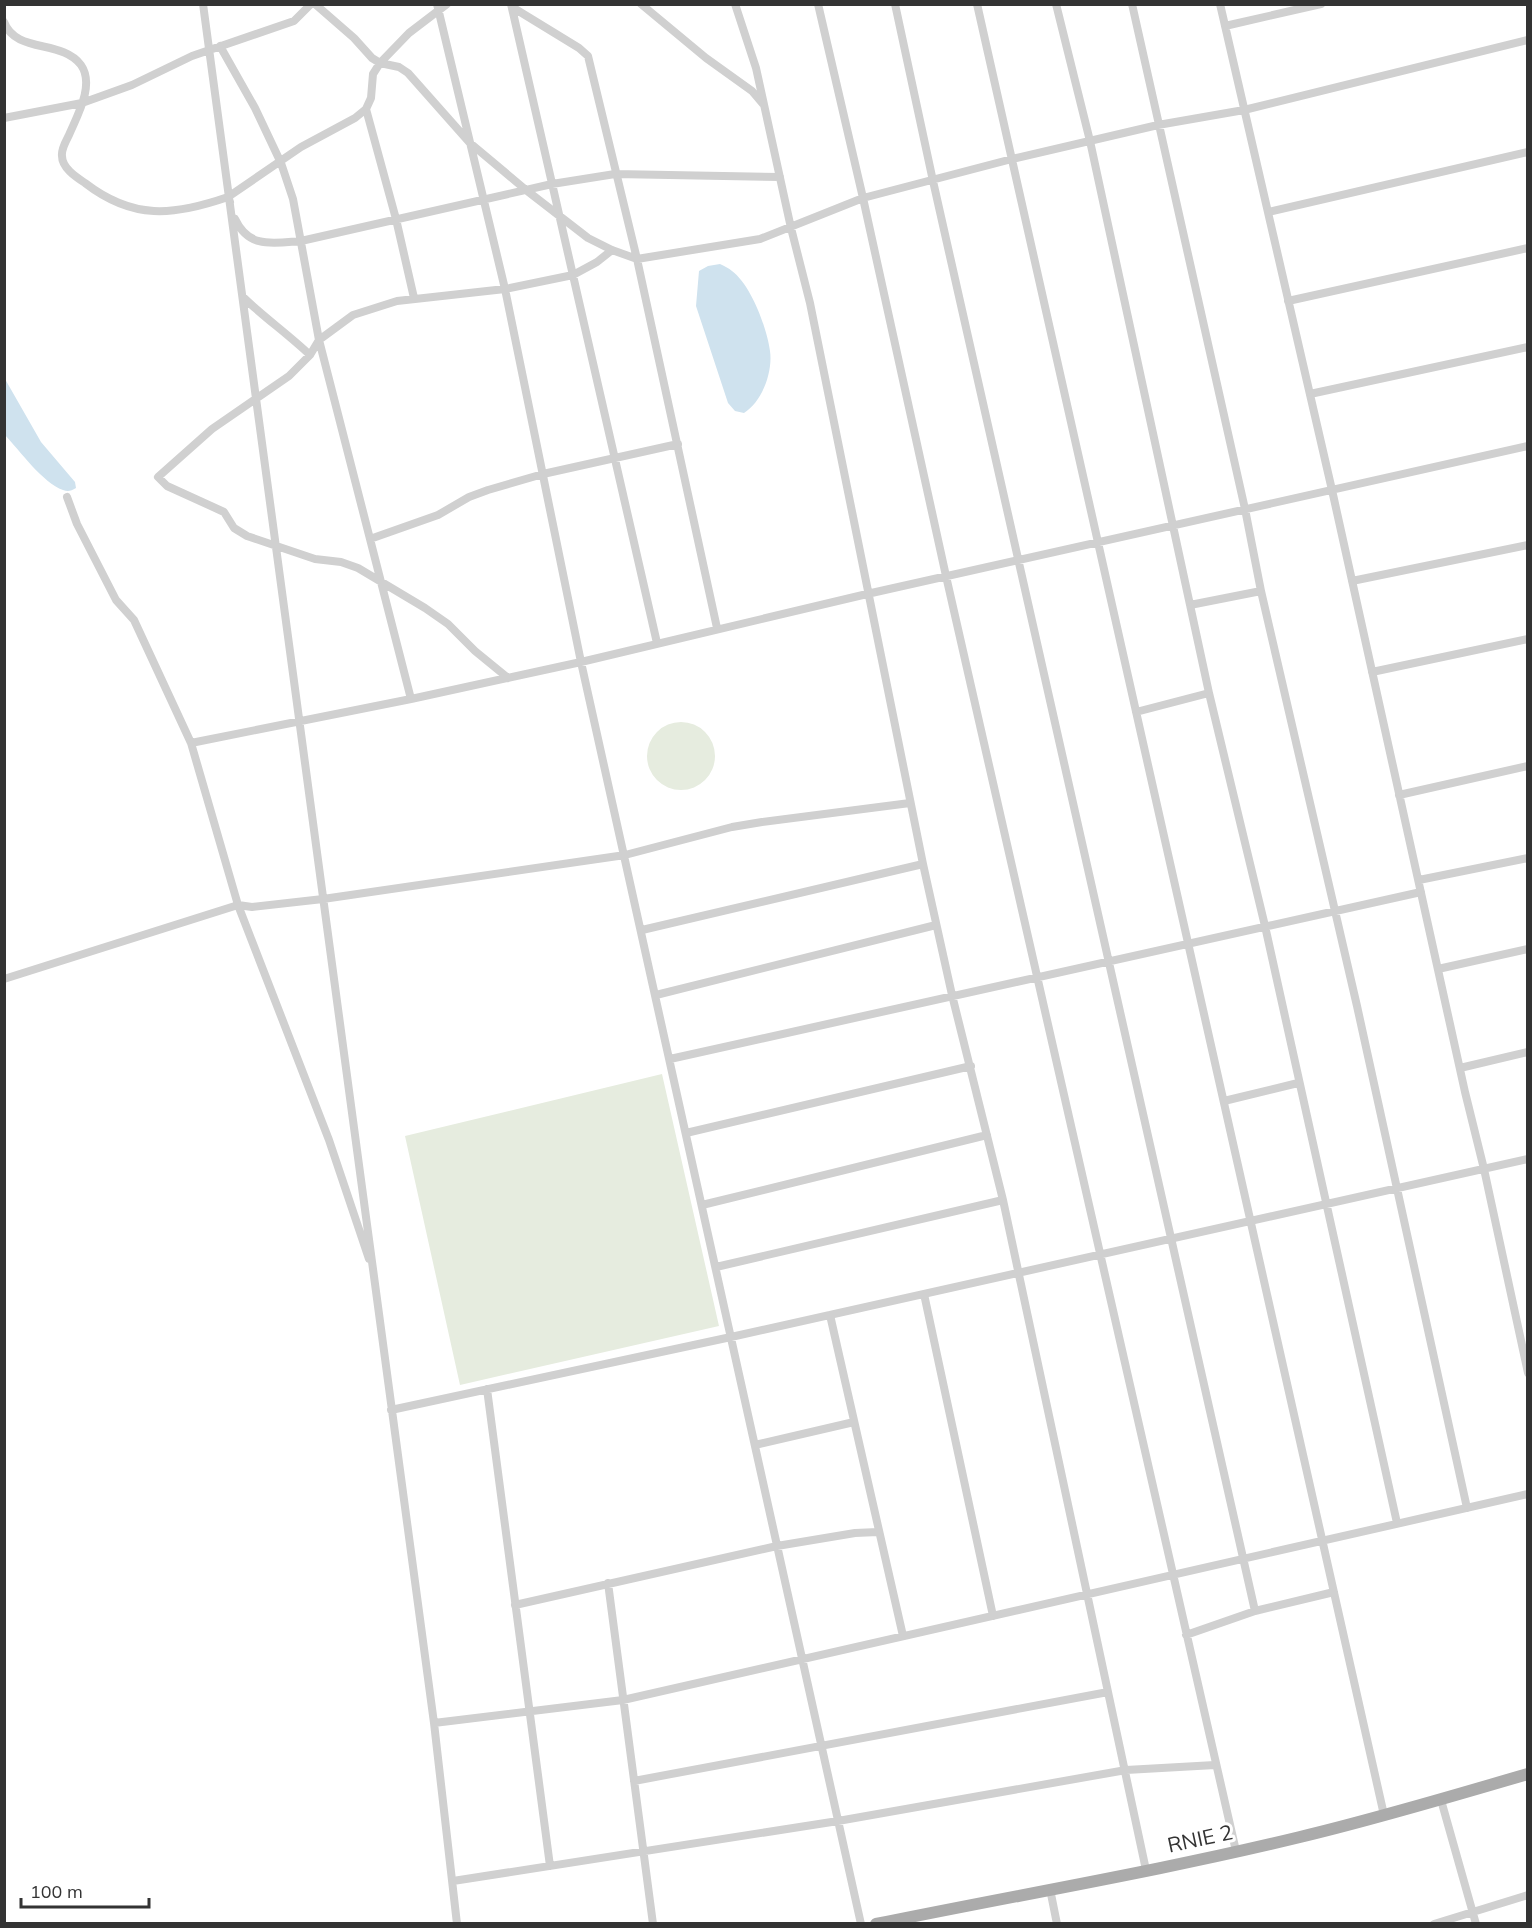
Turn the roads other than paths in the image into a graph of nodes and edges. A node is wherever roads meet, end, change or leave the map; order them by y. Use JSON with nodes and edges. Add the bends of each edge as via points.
{"nodes":[{"id":1,"x":203,"y":4,"type":"edge"},
{"id":2,"x":313,"y":4,"type":"edge"},
{"id":3,"x":447,"y":4,"type":"edge"},
{"id":4,"x":641,"y":4,"type":"edge"},
{"id":5,"x":735,"y":4,"type":"edge"},
{"id":6,"x":819,"y":4,"type":"edge"},
{"id":7,"x":895,"y":4,"type":"edge"},
{"id":8,"x":977,"y":4,"type":"edge"},
{"id":9,"x":1056,"y":4,"type":"edge"},
{"id":10,"x":1132,"y":4,"type":"edge"},
{"id":11,"x":1220,"y":4,"type":"edge"},
{"id":12,"x":1321,"y":4,"type":"edge"},
{"id":13,"x":511,"y":6,"type":"edge"},
{"id":14,"x":437,"y":8,"type":"edge"},
{"id":15,"x":4,"y":22,"type":"edge"},
{"id":16,"x":1225,"y":26,"type":"junction"},
{"id":17,"x":1527,"y":40,"type":"edge"},
{"id":18,"x":220,"y":46,"type":"junction"},
{"id":19,"x":210,"y":50,"type":"junction"},
{"id":20,"x":380,"y":63,"type":"junction"},
{"id":21,"x":82,"y":103,"type":"junction"},
{"id":22,"x":765,"y":106,"type":"junction"},
{"id":23,"x":366,"y":109,"type":"junction"},
{"id":24,"x":1244,"y":110,"type":"junction"},
{"id":25,"x":4,"y":117,"type":"edge"},
{"id":26,"x":1158,"y":125,"type":"junction"},
{"id":27,"x":1089,"y":141,"type":"junction"},
{"id":28,"x":470,"y":143,"type":"junction"},
{"id":29,"x":1527,"y":152,"type":"edge"},
{"id":30,"x":1012,"y":159,"type":"junction"},
{"id":31,"x":281,"y":163,"type":"junction"},
{"id":32,"x":615,"y":174,"type":"junction"},
{"id":33,"x":780,"y":177,"type":"junction"},
{"id":34,"x":933,"y":181,"type":"junction"},
{"id":35,"x":552,"y":184,"type":"junction"},
{"id":36,"x":526,"y":190,"type":"junction"},
{"id":37,"x":229,"y":196,"type":"junction"},
{"id":38,"x":484,"y":198,"type":"junction"},
{"id":39,"x":863,"y":198,"type":"junction"},
{"id":40,"x":231,"y":207,"type":"junction"},
{"id":41,"x":1268,"y":212,"type":"junction"},
{"id":42,"x":560,"y":217,"type":"junction"},
{"id":43,"x":396,"y":219,"type":"junction"},
{"id":44,"x":791,"y":228,"type":"junction"},
{"id":45,"x":301,"y":241,"type":"junction"},
{"id":46,"x":1527,"y":248,"type":"edge"},
{"id":47,"x":612,"y":250,"type":"junction"},
{"id":48,"x":637,"y":258,"type":"junction"},
{"id":49,"x":573,"y":275,"type":"junction"},
{"id":50,"x":506,"y":289,"type":"junction"},
{"id":51,"x":244,"y":298,"type":"junction"},
{"id":52,"x":414,"y":298,"type":"junction"},
{"id":53,"x":1288,"y":301,"type":"junction"},
{"id":54,"x":319,"y":340,"type":"junction"},
{"id":55,"x":1527,"y":347,"type":"edge"},
{"id":56,"x":310,"y":355,"type":"junction"},
{"id":57,"x":1310,"y":394,"type":"junction"},
{"id":58,"x":257,"y":396,"type":"junction"},
{"id":59,"x":678,"y":444,"type":"junction"},
{"id":60,"x":1527,"y":447,"type":"edge"},
{"id":61,"x":615,"y":458,"type":"junction"},
{"id":62,"x":543,"y":474,"type":"junction"},
{"id":63,"x":1332,"y":490,"type":"junction"},
{"id":64,"x":67,"y":497,"type":"dead end"},
{"id":65,"x":1245,"y":509,"type":"junction"},
{"id":66,"x":1172,"y":526,"type":"junction"},
{"id":67,"x":370,"y":539,"type":"junction"},
{"id":68,"x":1098,"y":542,"type":"junction"},
{"id":69,"x":1527,"y":545,"type":"edge"},
{"id":70,"x":278,"y":546,"type":"junction"},
{"id":71,"x":1018,"y":560,"type":"junction"},
{"id":72,"x":946,"y":576,"type":"junction"},
{"id":73,"x":1352,"y":581,"type":"junction"},
{"id":74,"x":382,"y":584,"type":"junction"},
{"id":75,"x":1262,"y":591,"type":"junction"},
{"id":76,"x":867,"y":594,"type":"junction"},
{"id":77,"x":1191,"y":605,"type":"junction"},
{"id":78,"x":717,"y":628,"type":"junction"},
{"id":79,"x":1527,"y":639,"type":"edge"},
{"id":80,"x":657,"y":643,"type":"junction"},
{"id":81,"x":581,"y":662,"type":"junction"},
{"id":82,"x":1372,"y":672,"type":"junction"},
{"id":83,"x":508,"y":678,"type":"junction"},
{"id":84,"x":1209,"y":693,"type":"junction"},
{"id":85,"x":411,"y":699,"type":"junction"},
{"id":86,"x":1136,"y":712,"type":"junction"},
{"id":87,"x":301,"y":721,"type":"junction"},
{"id":88,"x":191,"y":743,"type":"junction"},
{"id":89,"x":1527,"y":766,"type":"edge"},
{"id":90,"x":1400,"y":795,"type":"junction"},
{"id":91,"x":910,"y":803,"type":"junction"},
{"id":92,"x":625,"y":855,"type":"junction"},
{"id":93,"x":1527,"y":858,"type":"edge"},
{"id":94,"x":923,"y":864,"type":"junction"},
{"id":95,"x":1419,"y":880,"type":"junction"},
{"id":96,"x":1421,"y":892,"type":"junction"},
{"id":97,"x":323,"y":899,"type":"junction"},
{"id":98,"x":238,"y":905,"type":"junction"},
{"id":99,"x":1334,"y":911,"type":"junction"},
{"id":100,"x":936,"y":925,"type":"junction"},
{"id":101,"x":1265,"y":926,"type":"junction"},
{"id":102,"x":642,"y":930,"type":"junction"},
{"id":103,"x":1188,"y":943,"type":"junction"},
{"id":104,"x":1527,"y":950,"type":"edge"},
{"id":105,"x":1109,"y":962,"type":"junction"},
{"id":106,"x":1438,"y":969,"type":"junction"},
{"id":107,"x":1037,"y":975,"type":"junction"},
{"id":108,"x":4,"y":979,"type":"edge"},
{"id":109,"x":656,"y":994,"type":"junction"},
{"id":110,"x":952,"y":995,"type":"junction"},
{"id":111,"x":1527,"y":1052,"type":"edge"},
{"id":112,"x":670,"y":1059,"type":"junction"},
{"id":113,"x":971,"y":1066,"type":"junction"},
{"id":114,"x":1460,"y":1068,"type":"junction"},
{"id":115,"x":1298,"y":1083,"type":"junction"},
{"id":116,"x":1224,"y":1101,"type":"junction"},
{"id":117,"x":686,"y":1133,"type":"junction"},
{"id":118,"x":987,"y":1135,"type":"junction"},
{"id":119,"x":1527,"y":1159,"type":"edge"},
{"id":120,"x":1484,"y":1169,"type":"junction"},
{"id":121,"x":1397,"y":1188,"type":"junction"},
{"id":122,"x":1003,"y":1200,"type":"junction"},
{"id":123,"x":1325,"y":1204,"type":"junction"},
{"id":124,"x":702,"y":1205,"type":"junction"},
{"id":125,"x":1250,"y":1221,"type":"junction"},
{"id":126,"x":1171,"y":1240,"type":"junction"},
{"id":127,"x":1101,"y":1255,"type":"junction"},
{"id":128,"x":716,"y":1267,"type":"junction"},
{"id":129,"x":1019,"y":1273,"type":"junction"},
{"id":130,"x":375,"y":1278,"type":"junction"},
{"id":131,"x":924,"y":1294,"type":"junction"},
{"id":132,"x":830,"y":1315,"type":"junction"},
{"id":133,"x":731,"y":1337,"type":"junction"},
{"id":134,"x":1527,"y":1373,"type":"edge"},
{"id":135,"x":487,"y":1389,"type":"junction"},
{"id":136,"x":391,"y":1410,"type":"junction"},
{"id":137,"x":854,"y":1422,"type":"junction"},
{"id":138,"x":755,"y":1444,"type":"junction"},
{"id":139,"x":1527,"y":1494,"type":"edge"},
{"id":140,"x":1467,"y":1508,"type":"junction"},
{"id":141,"x":1397,"y":1523,"type":"junction"},
{"id":142,"x":878,"y":1532,"type":"junction"},
{"id":143,"x":1322,"y":1541,"type":"junction"},
{"id":144,"x":777,"y":1546,"type":"junction"},
{"id":145,"x":1244,"y":1559,"type":"junction"},
{"id":146,"x":1172,"y":1575,"type":"junction"},
{"id":147,"x":608,"y":1583,"type":"junction"},
{"id":148,"x":1334,"y":1592,"type":"junction"},
{"id":149,"x":1086,"y":1595,"type":"junction"},
{"id":150,"x":515,"y":1605,"type":"junction"},
{"id":151,"x":1255,"y":1611,"type":"junction"},
{"id":152,"x":993,"y":1616,"type":"junction"},
{"id":153,"x":1186,"y":1635,"type":"junction"},
{"id":154,"x":903,"y":1636,"type":"junction"},
{"id":155,"x":804,"y":1659,"type":"junction"},
{"id":156,"x":1108,"y":1692,"type":"junction"},
{"id":157,"x":624,"y":1700,"type":"junction"},
{"id":158,"x":529,"y":1711,"type":"junction"},
{"id":159,"x":434,"y":1723,"type":"junction"},
{"id":160,"x":822,"y":1745,"type":"junction"},
{"id":161,"x":1215,"y":1765,"type":"junction"},
{"id":162,"x":1126,"y":1770,"type":"junction"},
{"id":163,"x":1527,"y":1774,"type":"edge"},
{"id":164,"x":634,"y":1781,"type":"junction"},
{"id":165,"x":1441,"y":1800,"type":"junction"},
{"id":166,"x":1384,"y":1815,"type":"junction"},
{"id":167,"x":838,"y":1821,"type":"junction"},
{"id":168,"x":644,"y":1851,"type":"junction"},
{"id":169,"x":1236,"y":1851,"type":"junction"},
{"id":170,"x":550,"y":1866,"type":"junction"},
{"id":171,"x":1146,"y":1870,"type":"junction"},
{"id":172,"x":453,"y":1881,"type":"junction"},
{"id":173,"x":1050,"y":1889,"type":"junction"},
{"id":174,"x":1527,"y":1895,"type":"edge"},
{"id":175,"x":1472,"y":1913,"type":"junction"},
{"id":176,"x":895,"y":1922,"type":"edge"},
{"id":177,"x":457,"y":1923,"type":"edge"},
{"id":178,"x":653,"y":1923,"type":"edge"},
{"id":179,"x":861,"y":1923,"type":"edge"},
{"id":180,"x":876,"y":1923,"type":"edge"},
{"id":181,"x":1057,"y":1923,"type":"edge"},
{"id":182,"x":1434,"y":1923,"type":"edge"},
{"id":183,"x":1476,"y":1923,"type":"edge"}],
"edges":[{"from":1,"to":19,"type":"street"},
{"from":2,"to":18,"type":"street","via":[[294,21]]},
{"from":2,"to":20,"type":"street"},
{"from":3,"to":14,"type":"street"},
{"from":4,"to":22,"type":"street","via":[[752,91]]},
{"from":5,"to":22,"type":"street"},
{"from":6,"to":39,"type":"street"},
{"from":7,"to":34,"type":"street"},
{"from":8,"to":30,"type":"street"},
{"from":9,"to":27,"type":"street"},
{"from":10,"to":26,"type":"street"},
{"from":11,"to":16,"type":"street"},
{"from":12,"to":16,"type":"street"},
{"from":13,"to":32,"type":"street","via":[[588,56]]},
{"from":13,"to":35,"type":"street"},
{"from":14,"to":20,"type":"street"},
{"from":14,"to":28,"type":"street"},
{"from":15,"to":21,"type":"street","via":[[13,36],[60,50],[82,66],[86,87]]},
{"from":16,"to":24,"type":"street"},
{"from":17,"to":24,"type":"street"},
{"from":18,"to":19,"type":"street"},
{"from":18,"to":31,"type":"street"},
{"from":19,"to":21,"type":"street"},
{"from":19,"to":37,"type":"street"},
{"from":20,"to":23,"type":"street","via":[[373,74]]},
{"from":20,"to":28,"type":"street","via":[[408,73]]},
{"from":21,"to":25,"type":"street"},
{"from":21,"to":37,"type":"street","via":[[62,159],[69,170],[95,191],[112,201],[160,213],[186,210]]},
{"from":22,"to":33,"type":"street"},
{"from":23,"to":31,"type":"street","via":[[337,129],[316,137]]},
{"from":23,"to":43,"type":"street"},
{"from":24,"to":26,"type":"street"},
{"from":24,"to":41,"type":"street"},
{"from":26,"to":27,"type":"street"},
{"from":26,"to":65,"type":"street"},
{"from":27,"to":30,"type":"street"},
{"from":27,"to":66,"type":"street"},
{"from":28,"to":36,"type":"street"},
{"from":28,"to":38,"type":"street"},
{"from":29,"to":41,"type":"street"},
{"from":30,"to":34,"type":"street"},
{"from":30,"to":68,"type":"street"},
{"from":31,"to":37,"type":"street"},
{"from":31,"to":45,"type":"street"},
{"from":32,"to":33,"type":"street"},
{"from":32,"to":35,"type":"street"},
{"from":32,"to":48,"type":"street"},
{"from":33,"to":44,"type":"street"},
{"from":34,"to":39,"type":"street"},
{"from":34,"to":71,"type":"street"},
{"from":35,"to":36,"type":"street"},
{"from":35,"to":42,"type":"street"},
{"from":36,"to":38,"type":"street"},
{"from":36,"to":42,"type":"street"},
{"from":37,"to":40,"type":"street"},
{"from":38,"to":43,"type":"street"},
{"from":38,"to":50,"type":"street"},
{"from":39,"to":44,"type":"street"},
{"from":39,"to":72,"type":"street"},
{"from":40,"to":45,"type":"street","via":[[241,231],[256,241]]},
{"from":40,"to":51,"type":"street"},
{"from":41,"to":53,"type":"street"},
{"from":42,"to":47,"type":"street"},
{"from":42,"to":49,"type":"street"},
{"from":43,"to":45,"type":"street"},
{"from":43,"to":52,"type":"street"},
{"from":44,"to":48,"type":"street","via":[[760,239]]},
{"from":44,"to":76,"type":"street","via":[[826,380]]},
{"from":45,"to":54,"type":"street"},
{"from":46,"to":53,"type":"street"},
{"from":47,"to":48,"type":"street"},
{"from":47,"to":49,"type":"street"},
{"from":48,"to":59,"type":"street"},
{"from":49,"to":50,"type":"street"},
{"from":49,"to":61,"type":"street"},
{"from":50,"to":52,"type":"street"},
{"from":50,"to":62,"type":"street"},
{"from":51,"to":56,"type":"street"},
{"from":51,"to":58,"type":"street"},
{"from":52,"to":54,"type":"street","via":[[353,315]]},
{"from":53,"to":57,"type":"street"},
{"from":54,"to":56,"type":"street"},
{"from":54,"to":67,"type":"street"},
{"from":55,"to":57,"type":"street"},
{"from":56,"to":58,"type":"street","via":[[289,376]]},
{"from":57,"to":63,"type":"street"},
{"from":58,"to":70,"type":"street"},
{"from":58,"to":70,"type":"street","via":[[158,477],[167,486],[224,512],[238,532]]},
{"from":59,"to":61,"type":"street"},
{"from":59,"to":78,"type":"street"},
{"from":60,"to":63,"type":"street"},
{"from":61,"to":62,"type":"street"},
{"from":61,"to":80,"type":"street"},
{"from":62,"to":67,"type":"street","via":[[488,489],[438,515]]},
{"from":62,"to":81,"type":"street"},
{"from":63,"to":65,"type":"street"},
{"from":63,"to":73,"type":"street"},
{"from":64,"to":88,"type":"street","via":[[116,600],[134,620]]},
{"from":65,"to":66,"type":"street"},
{"from":65,"to":75,"type":"street"},
{"from":66,"to":68,"type":"street"},
{"from":66,"to":77,"type":"street"},
{"from":67,"to":74,"type":"street"},
{"from":68,"to":71,"type":"street"},
{"from":68,"to":86,"type":"street"},
{"from":69,"to":73,"type":"street"},
{"from":70,"to":74,"type":"street","via":[[358,568]]},
{"from":70,"to":87,"type":"street"},
{"from":71,"to":72,"type":"street"},
{"from":71,"to":105,"type":"street"},
{"from":72,"to":76,"type":"street"},
{"from":72,"to":107,"type":"street"},
{"from":73,"to":82,"type":"street"},
{"from":74,"to":83,"type":"street","via":[[448,624]]},
{"from":74,"to":85,"type":"street"},
{"from":75,"to":77,"type":"street"},
{"from":75,"to":99,"type":"street"},
{"from":76,"to":78,"type":"street"},
{"from":76,"to":91,"type":"street"},
{"from":77,"to":84,"type":"street"},
{"from":78,"to":80,"type":"street"},
{"from":79,"to":82,"type":"street"},
{"from":80,"to":81,"type":"street"},
{"from":81,"to":83,"type":"street"},
{"from":81,"to":92,"type":"street"},
{"from":82,"to":90,"type":"street"},
{"from":83,"to":85,"type":"street"},
{"from":84,"to":86,"type":"street"},
{"from":84,"to":101,"type":"street"},
{"from":85,"to":87,"type":"street"},
{"from":86,"to":103,"type":"street"},
{"from":87,"to":88,"type":"street"},
{"from":87,"to":97,"type":"street"},
{"from":88,"to":98,"type":"street"},
{"from":89,"to":90,"type":"street"},
{"from":90,"to":95,"type":"street"},
{"from":91,"to":92,"type":"street","via":[[752,824]]},
{"from":91,"to":94,"type":"street"},
{"from":92,"to":97,"type":"street"},
{"from":92,"to":102,"type":"street"},
{"from":93,"to":95,"type":"street"},
{"from":94,"to":100,"type":"street"},
{"from":94,"to":102,"type":"street"},
{"from":95,"to":96,"type":"street"},
{"from":96,"to":99,"type":"street"},
{"from":96,"to":106,"type":"street"},
{"from":97,"to":98,"type":"street"},
{"from":97,"to":130,"type":"street"},
{"from":98,"to":108,"type":"street"},
{"from":98,"to":130,"type":"street","via":[[329,1140]]},
{"from":99,"to":101,"type":"street"},
{"from":99,"to":121,"type":"street"},
{"from":100,"to":109,"type":"street"},
{"from":100,"to":110,"type":"street"},
{"from":101,"to":103,"type":"street"},
{"from":101,"to":115,"type":"street"},
{"from":102,"to":109,"type":"street"},
{"from":103,"to":105,"type":"street"},
{"from":103,"to":116,"type":"street"},
{"from":104,"to":106,"type":"street"},
{"from":105,"to":107,"type":"street"},
{"from":105,"to":126,"type":"street"},
{"from":106,"to":114,"type":"street"},
{"from":107,"to":110,"type":"street"},
{"from":107,"to":127,"type":"street"},
{"from":109,"to":112,"type":"street"},
{"from":110,"to":112,"type":"street"},
{"from":110,"to":113,"type":"street"},
{"from":111,"to":114,"type":"street"},
{"from":112,"to":117,"type":"street"},
{"from":113,"to":117,"type":"street"},
{"from":113,"to":118,"type":"street"},
{"from":114,"to":120,"type":"street"},
{"from":115,"to":116,"type":"street"},
{"from":115,"to":123,"type":"street"},
{"from":116,"to":125,"type":"street"},
{"from":117,"to":124,"type":"street"},
{"from":118,"to":122,"type":"street"},
{"from":118,"to":124,"type":"street"},
{"from":119,"to":120,"type":"street"},
{"from":120,"to":121,"type":"street"},
{"from":120,"to":134,"type":"street"},
{"from":121,"to":123,"type":"street"},
{"from":121,"to":140,"type":"street"},
{"from":122,"to":128,"type":"street"},
{"from":122,"to":129,"type":"street"},
{"from":123,"to":125,"type":"street"},
{"from":123,"to":141,"type":"street"},
{"from":124,"to":128,"type":"street"},
{"from":125,"to":126,"type":"street"},
{"from":125,"to":143,"type":"street"},
{"from":126,"to":127,"type":"street"},
{"from":126,"to":145,"type":"street"},
{"from":127,"to":129,"type":"street"},
{"from":127,"to":146,"type":"street"},
{"from":128,"to":133,"type":"street"},
{"from":129,"to":131,"type":"street"},
{"from":129,"to":149,"type":"street"},
{"from":130,"to":136,"type":"street"},
{"from":131,"to":132,"type":"street"},
{"from":131,"to":152,"type":"street"},
{"from":132,"to":133,"type":"street"},
{"from":132,"to":137,"type":"street"},
{"from":133,"to":135,"type":"street"},
{"from":133,"to":138,"type":"street"},
{"from":135,"to":136,"type":"street"},
{"from":135,"to":150,"type":"street"},
{"from":136,"to":159,"type":"street"},
{"from":137,"to":138,"type":"street"},
{"from":137,"to":142,"type":"street"},
{"from":138,"to":144,"type":"street"},
{"from":139,"to":140,"type":"street"},
{"from":140,"to":141,"type":"street"},
{"from":141,"to":143,"type":"street"},
{"from":142,"to":144,"type":"street"},
{"from":142,"to":154,"type":"street"},
{"from":143,"to":145,"type":"street"},
{"from":143,"to":148,"type":"street"},
{"from":144,"to":147,"type":"street"},
{"from":144,"to":155,"type":"street"},
{"from":145,"to":146,"type":"street"},
{"from":145,"to":151,"type":"street"},
{"from":146,"to":149,"type":"street"},
{"from":146,"to":153,"type":"street"},
{"from":147,"to":150,"type":"street"},
{"from":147,"to":157,"type":"street"},
{"from":148,"to":151,"type":"street"},
{"from":148,"to":166,"type":"street"},
{"from":149,"to":152,"type":"street"},
{"from":149,"to":156,"type":"street"},
{"from":150,"to":158,"type":"street"},
{"from":151,"to":153,"type":"street"},
{"from":152,"to":154,"type":"street"},
{"from":153,"to":161,"type":"street"},
{"from":154,"to":155,"type":"street"},
{"from":155,"to":157,"type":"street"},
{"from":155,"to":160,"type":"street"},
{"from":156,"to":160,"type":"street"},
{"from":156,"to":162,"type":"street"},
{"from":157,"to":158,"type":"street"},
{"from":157,"to":164,"type":"street"},
{"from":158,"to":159,"type":"street"},
{"from":158,"to":170,"type":"street"},
{"from":159,"to":172,"type":"street"},
{"from":160,"to":164,"type":"street"},
{"from":160,"to":167,"type":"street"},
{"from":161,"to":162,"type":"street"},
{"from":161,"to":169,"type":"street"},
{"from":162,"to":167,"type":"street"},
{"from":162,"to":171,"type":"street"},
{"from":163,"to":165,"type":"main road","name":"RNIE 2","number":"RNIE 2"},
{"from":164,"to":168,"type":"street"},
{"from":165,"to":166,"type":"main road","name":"RNIE 2","number":"RNIE 2"},
{"from":165,"to":175,"type":"street"},
{"from":166,"to":169,"type":"main road","name":"RNIE 2","number":"RNIE 2"},
{"from":167,"to":168,"type":"street"},
{"from":167,"to":179,"type":"street"},
{"from":168,"to":170,"type":"street"},
{"from":168,"to":178,"type":"street"},
{"from":169,"to":171,"type":"main road","name":"RNIE 2","number":"RNIE 2"},
{"from":170,"to":172,"type":"street"},
{"from":171,"to":173,"type":"main road","name":"RNIE 2","number":"RNIE 2"},
{"from":172,"to":177,"type":"street"},
{"from":173,"to":176,"type":"main road","name":"RNIE 2","number":"RNIE 2"},
{"from":173,"to":181,"type":"street"},
{"from":174,"to":175,"type":"street"},
{"from":175,"to":182,"type":"street"},
{"from":175,"to":183,"type":"street"},
{"from":176,"to":180,"type":"main road","name":"RNIE 2","number":"RNIE 2"}]}
